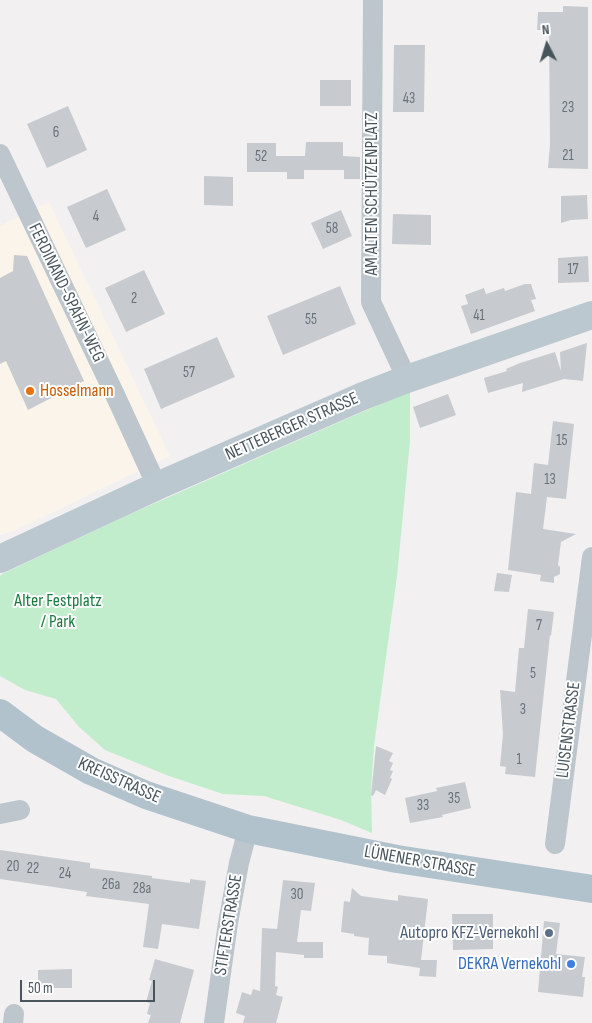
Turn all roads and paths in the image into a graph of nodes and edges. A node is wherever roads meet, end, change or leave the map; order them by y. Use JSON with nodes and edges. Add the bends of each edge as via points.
{"nodes":[{"id":1,"x":373,"y":0,"type":"edge"},
{"id":2,"x":0,"y":154,"type":"edge"},
{"id":3,"x":592,"y":315,"type":"edge"},
{"id":4,"x":407,"y":379,"type":"junction"},
{"id":5,"x":157,"y":486,"type":"junction"},
{"id":6,"x":592,"y":557,"type":"edge"},
{"id":7,"x":0,"y":559,"type":"edge"},
{"id":8,"x":0,"y":713,"type":"edge"},
{"id":9,"x":20,"y":810,"type":"dead end"},
{"id":10,"x":0,"y":814,"type":"edge"},
{"id":11,"x":248,"y":829,"type":"junction"},
{"id":12,"x":555,"y":844,"type":"dead end"},
{"id":13,"x":592,"y":889,"type":"edge"},
{"id":14,"x":214,"y":1023,"type":"edge"}],
"edges":[{"from":1,"to":4,"type":"street","name":"AM ALTEN SCHÜTZENPLATZ","via":[[371,302]]},
{"from":2,"to":5,"type":"street","name":"FERDINAND-SPAHN-WEG"},
{"from":3,"to":4,"type":"street","name":"NETTEBERGER STRASSE"},
{"from":4,"to":5,"type":"street","name":"NETTEBERGER STRASSE"},
{"from":5,"to":7,"type":"street","name":"NETTEBERGER STRASSE"},
{"from":6,"to":12,"type":"street","name":"LUISENSTRASSE"},
{"from":8,"to":11,"type":"main road","name":"KREISSTRASSE","via":[[35,739],[91,771],[146,795]]},
{"from":9,"to":10,"type":"street"},
{"from":11,"to":13,"type":"main road","name":"LÜNENER STRASSE","via":[[397,860]]},
{"from":11,"to":14,"type":"street","name":"STIFTERSTRASSE","via":[[228,923]]}]}
